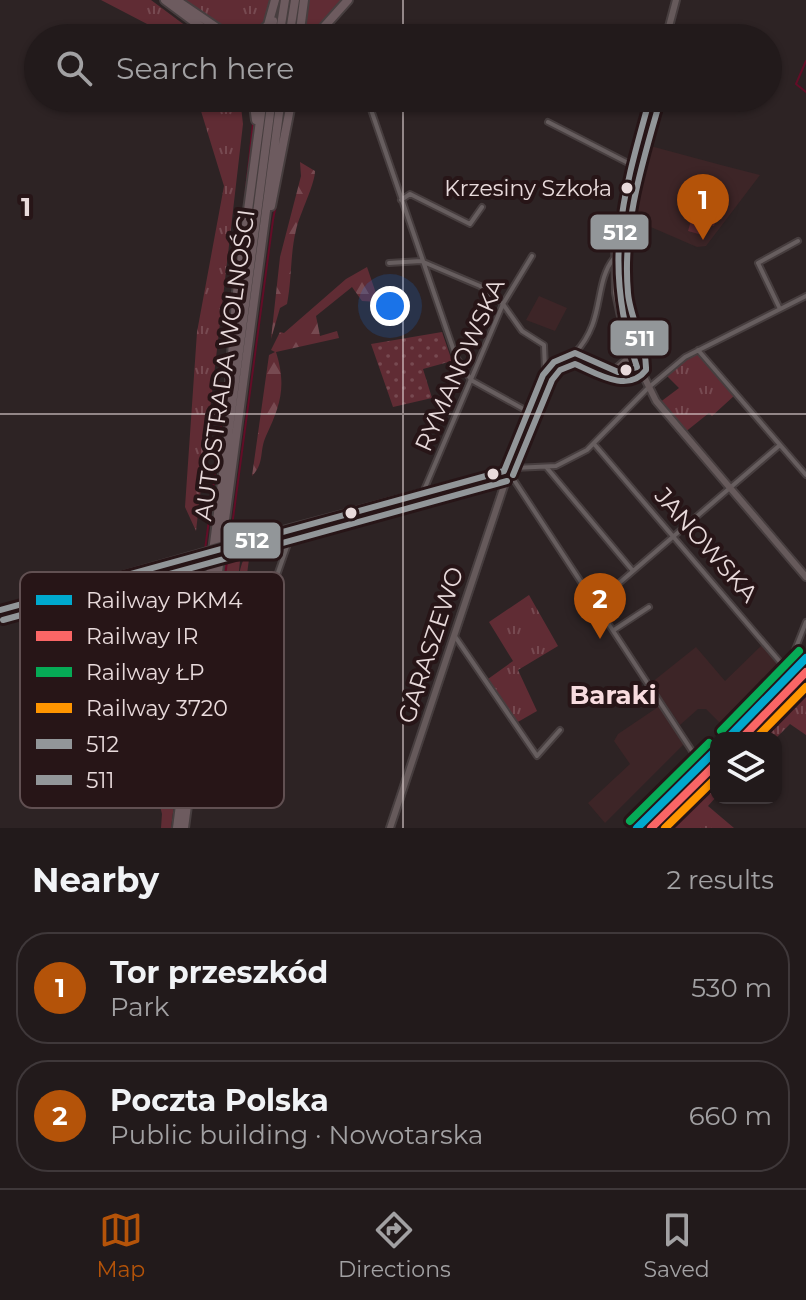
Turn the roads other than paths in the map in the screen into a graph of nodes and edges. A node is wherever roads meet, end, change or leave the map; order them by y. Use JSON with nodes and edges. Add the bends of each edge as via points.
{"nodes":[{"id":1,"x":165,"y":0,"type":"edge"},
{"id":2,"x":176,"y":0,"type":"edge"},
{"id":3,"x":275,"y":0,"type":"edge"},
{"id":4,"x":285,"y":0,"type":"edge"},
{"id":5,"x":295,"y":0,"type":"edge"},
{"id":6,"x":304,"y":0,"type":"edge"},
{"id":7,"x":348,"y":0,"type":"edge"},
{"id":8,"x":676,"y":0,"type":"edge"},
{"id":9,"x":197,"y":24,"type":"edge"},
{"id":10,"x":211,"y":24,"type":"edge"},
{"id":11,"x":268,"y":24,"type":"edge"},
{"id":12,"x":272,"y":24,"type":"edge"},
{"id":13,"x":281,"y":24,"type":"edge"},
{"id":14,"x":291,"y":24,"type":"edge"},
{"id":15,"x":301,"y":24,"type":"edge"},
{"id":16,"x":327,"y":24,"type":"edge"},
{"id":17,"x":670,"y":24,"type":"edge"},
{"id":18,"x":254,"y":112,"type":"edge"},
{"id":19,"x":261,"y":112,"type":"edge"},
{"id":20,"x":270,"y":112,"type":"edge"},
{"id":21,"x":279,"y":112,"type":"edge"},
{"id":22,"x":289,"y":112,"type":"edge"},
{"id":23,"x":372,"y":112,"type":"edge"},
{"id":24,"x":646,"y":112,"type":"edge"},
{"id":25,"x":548,"y":122,"type":"dead end"},
{"id":26,"x":255,"y":149,"type":"junction"},
{"id":27,"x":632,"y":165,"type":"junction"},
{"id":28,"x":401,"y":202,"type":"junction"},
{"id":29,"x":482,"y":207,"type":"dead end"},
{"id":30,"x":798,"y":241,"type":"dead end"},
{"id":31,"x":532,"y":256,"type":"dead end"},
{"id":32,"x":259,"y":257,"type":"junction"},
{"id":33,"x":614,"y":258,"type":"junction"},
{"id":34,"x":421,"y":261,"type":"junction"},
{"id":35,"x":389,"y":263,"type":"dead end"},
{"id":36,"x":806,"y":296,"type":"edge"},
{"id":37,"x":503,"y":304,"type":"junction"},
{"id":38,"x":780,"y":309,"type":"junction"},
{"id":39,"x":698,"y":350,"type":"junction"},
{"id":40,"x":575,"y":353,"type":"junction"},
{"id":41,"x":632,"y":355,"type":"junction"},
{"id":42,"x":637,"y":367,"type":"junction"},
{"id":43,"x":545,"y":370,"type":"junction"},
{"id":44,"x":615,"y":370,"type":"junction"},
{"id":45,"x":471,"y":380,"type":"junction"},
{"id":46,"x":648,"y":388,"type":"junction"},
{"id":47,"x":527,"y":411,"type":"junction"},
{"id":48,"x":228,"y":442,"type":"junction"},
{"id":49,"x":595,"y":445,"type":"junction"},
{"id":50,"x":780,"y":445,"type":"junction"},
{"id":51,"x":547,"y":468,"type":"junction"},
{"id":52,"x":508,"y":470,"type":"junction"},
{"id":53,"x":806,"y":475,"type":"edge"},
{"id":54,"x":729,"y":489,"type":"junction"},
{"id":55,"x":424,"y":490,"type":"junction"},
{"id":56,"x":334,"y":515,"type":"junction"},
{"id":57,"x":674,"y":536,"type":"junction"},
{"id":58,"x":633,"y":571,"type":"junction"},
{"id":59,"x":134,"y":572,"type":"edge"},
{"id":60,"x":211,"y":572,"type":"edge"},
{"id":61,"x":218,"y":572,"type":"edge"},
{"id":62,"x":278,"y":572,"type":"edge"},
{"id":63,"x":806,"y":577,"type":"edge"},
{"id":64,"x":597,"y":602,"type":"junction"},
{"id":65,"x":20,"y":604,"type":"edge"},
{"id":66,"x":649,"y":607,"type":"dead end"},
{"id":67,"x":0,"y":610,"type":"edge"},
{"id":68,"x":806,"y":622,"type":"edge"},
{"id":69,"x":614,"y":630,"type":"junction"},
{"id":70,"x":454,"y":635,"type":"junction"},
{"id":71,"x":787,"y":670,"type":"junction"},
{"id":72,"x":560,"y":730,"type":"dead end"},
{"id":73,"x":726,"y":732,"type":"edge"},
{"id":74,"x":710,"y":748,"type":"edge"},
{"id":75,"x":180,"y":808,"type":"edge"},
{"id":76,"x":187,"y":808,"type":"edge"},
{"id":77,"x":177,"y":828,"type":"edge"},
{"id":78,"x":184,"y":828,"type":"edge"},
{"id":79,"x":390,"y":828,"type":"edge"}],
"edges":[{"from":1,"to":9,"type":"highway"},
{"from":2,"to":10,"type":"highway"},
{"from":3,"to":11,"type":"highway"},
{"from":3,"to":12,"type":"highway"},
{"from":4,"to":13,"type":"highway"},
{"from":5,"to":14,"type":"highway"},
{"from":6,"to":15,"type":"highway"},
{"from":7,"to":16,"type":"highway"},
{"from":8,"to":17,"type":"street"},
{"from":18,"to":26,"type":"highway"},
{"from":19,"to":26,"type":"highway"},
{"from":20,"to":48,"type":"highway","name":"AUTOSTRADA WOLNOŚCI"},
{"from":21,"to":32,"type":"highway","name":"AUTOSTRADA WOLNOŚCI"},
{"from":22,"to":32,"type":"highway"},
{"from":23,"to":28,"type":"street"},
{"from":24,"to":27,"type":"street"},
{"from":25,"to":27,"type":"street"},
{"from":26,"to":48,"type":"highway","via":[[234,320]]},
{"from":27,"to":33,"type":"street"},
{"from":28,"to":29,"type":"street","via":[[410,194],[470,224]]},
{"from":28,"to":34,"type":"street"},
{"from":30,"to":38,"type":"street","via":[[758,263]]},
{"from":31,"to":37,"type":"street","name":"RYMANOWSKA"},
{"from":32,"to":61,"type":"highway","name":"AUTOSTRADA WOLNOŚCI"},
{"from":33,"to":40,"type":"street","via":[[591,333]]},
{"from":33,"to":41,"type":"street","via":[[618,305]]},
{"from":34,"to":35,"type":"street"},
{"from":34,"to":37,"type":"street","via":[[480,286]]},
{"from":34,"to":45,"type":"street","via":[[456,357]]},
{"from":36,"to":38,"type":"street"},
{"from":37,"to":43,"type":"street","via":[[522,331],[544,345]]},
{"from":37,"to":45,"type":"street","name":"RYMANOWSKA"},
{"from":38,"to":39,"type":"street"},
{"from":39,"to":46,"type":"street"},
{"from":39,"to":50,"type":"street"},
{"from":40,"to":43,"type":"street"},
{"from":40,"to":44,"type":"street"},
{"from":41,"to":42,"type":"street"},
{"from":41,"to":44,"type":"street"},
{"from":42,"to":44,"type":"street"},
{"from":42,"to":46,"type":"street"},
{"from":43,"to":47,"type":"street","name":"GARASZEWO"},
{"from":45,"to":47,"type":"street"},
{"from":45,"to":55,"type":"street","name":"RYMANOWSKA"},
{"from":46,"to":49,"type":"street"},
{"from":46,"to":54,"type":"street"},
{"from":47,"to":52,"type":"street","name":"GARASZEWO"},
{"from":48,"to":60,"type":"highway","name":"AUTOSTRADA WOLNOŚCI"},
{"from":49,"to":51,"type":"street"},
{"from":49,"to":57,"type":"street","name":"JANOWSKA"},
{"from":50,"to":53,"type":"street"},
{"from":50,"to":54,"type":"street"},
{"from":51,"to":52,"type":"street"},
{"from":51,"to":58,"type":"street"},
{"from":52,"to":55,"type":"street"},
{"from":52,"to":64,"type":"street"},
{"from":52,"to":70,"type":"street","name":"GARASZEWO"},
{"from":54,"to":57,"type":"street"},
{"from":54,"to":63,"type":"street"},
{"from":55,"to":56,"type":"street"},
{"from":56,"to":59,"type":"street","bridge":true},
{"from":56,"to":62,"type":"street","via":[[333,525],[289,541]]},
{"from":57,"to":58,"type":"street"},
{"from":57,"to":71,"type":"street","name":"JANOWSKA"},
{"from":58,"to":64,"type":"street"},
{"from":64,"to":69,"type":"street"},
{"from":65,"to":67,"type":"street","bridge":true},
{"from":66,"to":69,"type":"street"},
{"from":68,"to":71,"type":"street"},
{"from":69,"to":74,"type":"street","via":[[698,760]]},
{"from":70,"to":72,"type":"street","via":[[537,756]]},
{"from":70,"to":79,"type":"street","name":"GARASZEWO"},
{"from":71,"to":73,"type":"street"},
{"from":75,"to":77,"type":"highway","name":"AUTOSTRADA WOLNOŚCI"},
{"from":76,"to":78,"type":"highway","name":"AUTOSTRADA WOLNOŚCI"}]}
